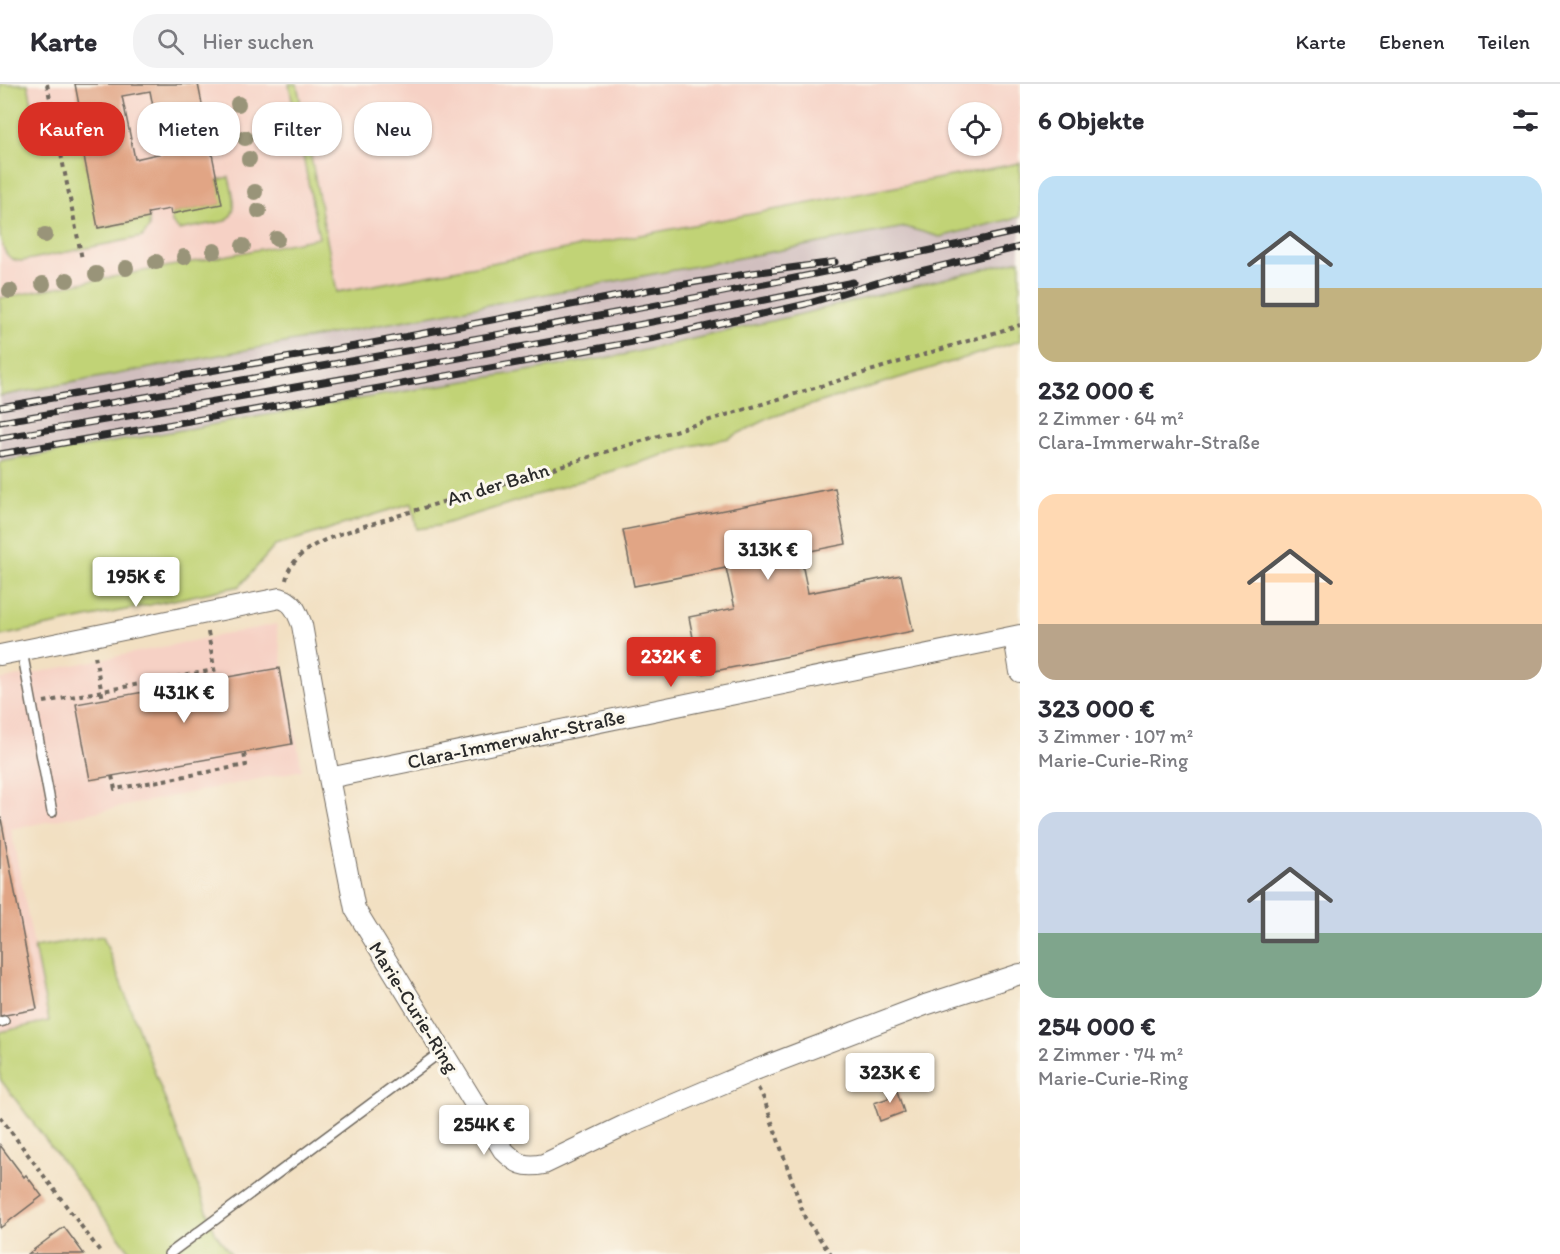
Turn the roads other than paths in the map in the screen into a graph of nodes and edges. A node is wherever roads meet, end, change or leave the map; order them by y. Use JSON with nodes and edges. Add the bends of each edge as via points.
{"nodes":[{"id":1,"x":1017,"y":636,"type":"edge"},
{"id":2,"x":22,"y":651,"type":"junction"},
{"id":3,"x":0,"y":655,"type":"edge"},
{"id":4,"x":1020,"y":672,"type":"edge"},
{"id":5,"x":329,"y":778,"type":"junction"},
{"id":6,"x":52,"y":812,"type":"dead end"},
{"id":7,"x":1020,"y":974,"type":"edge"},
{"id":8,"x":442,"y":1050,"type":"junction"},
{"id":9,"x":169,"y":1254,"type":"edge"}],
"edges":[{"from":1,"to":4,"type":"street"},
{"from":1,"to":5,"type":"street","name":"Clara-Immerwahr-Straße"},
{"from":2,"to":3,"type":"street"},
{"from":2,"to":5,"type":"street","name":"Marie-Curie-Ring","via":[[280,598],[288,601],[302,625]]},
{"from":2,"to":6,"type":"lane"},
{"from":5,"to":8,"type":"street","name":"Marie-Curie-Ring","via":[[355,909]]},
{"from":7,"to":8,"type":"street","name":"Marie-Curie-Ring","via":[[925,1005],[750,1072],[533,1166],[522,1165],[503,1150]]},
{"from":8,"to":9,"type":"lane"}]}
